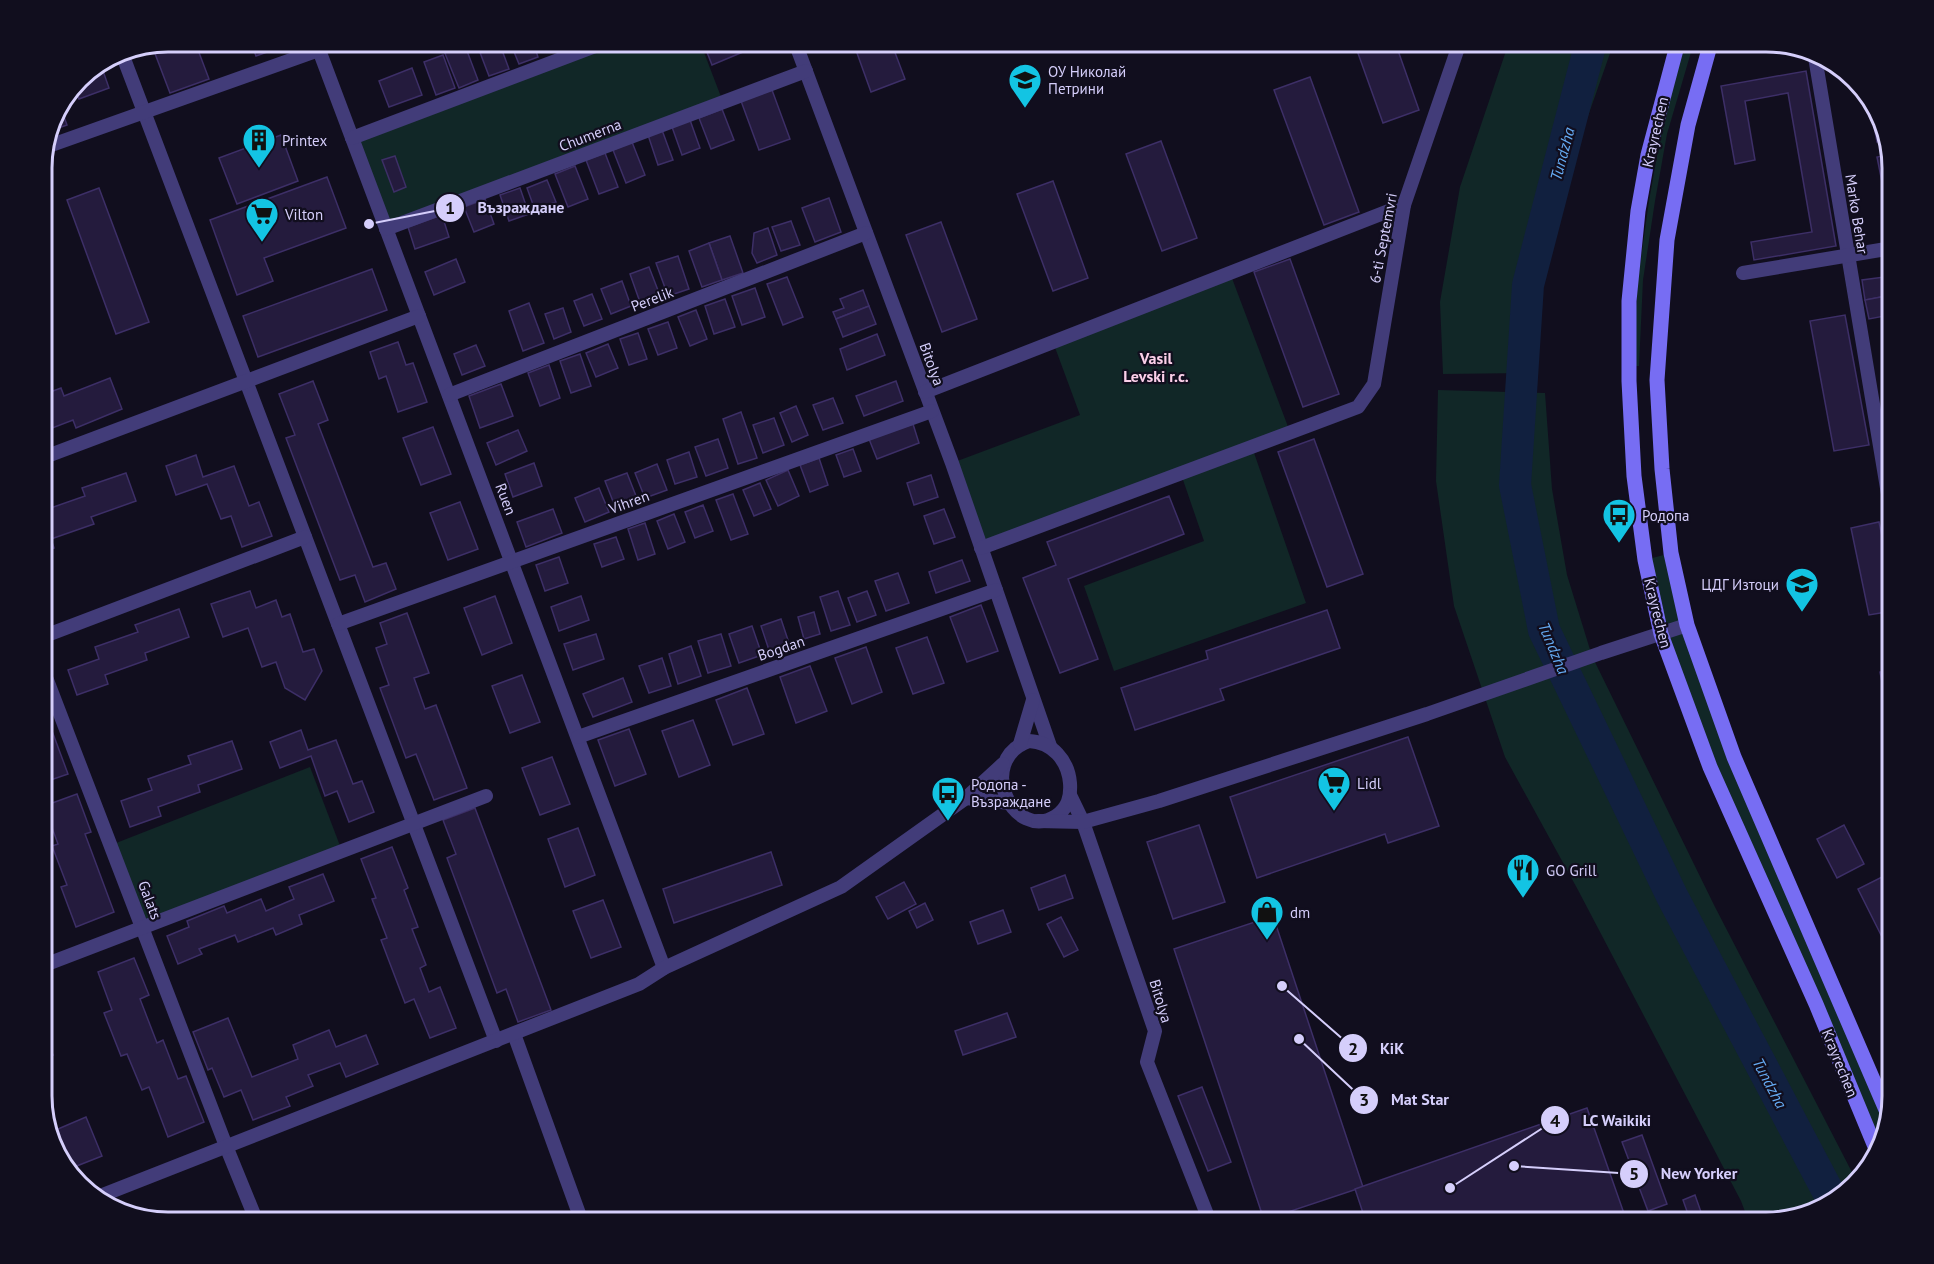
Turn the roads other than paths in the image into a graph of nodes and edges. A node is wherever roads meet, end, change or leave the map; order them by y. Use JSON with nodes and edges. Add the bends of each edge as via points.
{"nodes":[{"id":1,"x":301,"y":52,"type":"edge"},
{"id":2,"x":319,"y":52,"type":"edge"},
{"id":3,"x":580,"y":52,"type":"edge"},
{"id":4,"x":799,"y":52,"type":"edge"},
{"id":5,"x":1457,"y":52,"type":"edge"},
{"id":6,"x":1675,"y":52,"type":"edge"},
{"id":7,"x":1709,"y":52,"type":"edge"},
{"id":8,"x":125,"y":61,"type":"edge"},
{"id":9,"x":1816,"y":64,"type":"edge"},
{"id":10,"x":806,"y":71,"type":"junction"},
{"id":11,"x":144,"y":112,"type":"junction"},
{"id":12,"x":352,"y":138,"type":"junction"},
{"id":13,"x":55,"y":144,"type":"edge"},
{"id":14,"x":1404,"y":205,"type":"junction"},
{"id":15,"x":386,"y":230,"type":"junction"},
{"id":16,"x":866,"y":233,"type":"junction"},
{"id":17,"x":1882,"y":250,"type":"edge"},
{"id":18,"x":1847,"y":255,"type":"junction"},
{"id":19,"x":1743,"y":273,"type":"dead end"},
{"id":20,"x":419,"y":316,"type":"junction"},
{"id":21,"x":246,"y":381,"type":"junction"},
{"id":22,"x":925,"y":392,"type":"junction"},
{"id":23,"x":449,"y":395,"type":"junction"},
{"id":24,"x":932,"y":411,"type":"junction"},
{"id":25,"x":53,"y":454,"type":"edge"},
{"id":26,"x":1882,"y":460,"type":"edge"},
{"id":27,"x":305,"y":537,"type":"junction"},
{"id":28,"x":981,"y":548,"type":"junction"},
{"id":29,"x":511,"y":562,"type":"junction"},
{"id":30,"x":996,"y":590,"type":"junction"},
{"id":31,"x":338,"y":624,"type":"junction"},
{"id":32,"x":1687,"y":625,"type":"junction"},
{"id":33,"x":53,"y":633,"type":"edge"},
{"id":34,"x":1662,"y":634,"type":"junction"},
{"id":35,"x":53,"y":696,"type":"edge"},
{"id":36,"x":1033,"y":700,"type":"junction"},
{"id":37,"x":578,"y":737,"type":"junction"},
{"id":38,"x":1020,"y":744,"type":"junction"},
{"id":39,"x":1050,"y":746,"type":"junction"},
{"id":40,"x":1003,"y":764,"type":"junction"},
{"id":41,"x":1070,"y":795,"type":"junction"},
{"id":42,"x":486,"y":796,"type":"dead end"},
{"id":43,"x":966,"y":798,"type":"junction"},
{"id":44,"x":1009,"y":803,"type":"junction"},
{"id":45,"x":1038,"y":821,"type":"junction"},
{"id":46,"x":1083,"y":822,"type":"junction"},
{"id":47,"x":414,"y":824,"type":"junction"},
{"id":48,"x":142,"y":928,"type":"junction"},
{"id":49,"x":53,"y":962,"type":"edge"},
{"id":50,"x":664,"y":968,"type":"junction"},
{"id":51,"x":514,"y":1034,"type":"junction"},
{"id":52,"x":496,"y":1041,"type":"junction"},
{"id":53,"x":1882,"y":1100,"type":"edge"},
{"id":54,"x":1873,"y":1141,"type":"edge"},
{"id":55,"x":226,"y":1146,"type":"junction"},
{"id":56,"x":105,"y":1193,"type":"edge"},
{"id":57,"x":253,"y":1212,"type":"edge"},
{"id":58,"x":578,"y":1212,"type":"edge"},
{"id":59,"x":1206,"y":1212,"type":"edge"}],
"edges":[{"from":1,"to":11,"type":"street"},
{"from":2,"to":12,"type":"street","name":"Ruen"},
{"from":3,"to":12,"type":"street"},
{"from":4,"to":10,"type":"street","name":"Bitolya"},
{"from":5,"to":14,"type":"street","name":"6-ti Septemvri"},
{"from":6,"to":34,"type":"street","name":"Krayrechen","via":[[1644,177],[1629,301],[1634,476],[1645,560]]},
{"from":7,"to":32,"type":"street","name":"Krayrechen","via":[[1688,125],[1667,240],[1657,380],[1671,553]]},
{"from":8,"to":11,"type":"street"},
{"from":9,"to":18,"type":"street","name":"Marko Behar"},
{"from":10,"to":15,"type":"street","name":"Chumerna"},
{"from":10,"to":16,"type":"street","name":"Bitolya"},
{"from":11,"to":13,"type":"street"},
{"from":11,"to":21,"type":"street"},
{"from":12,"to":15,"type":"street","name":"Ruen"},
{"from":14,"to":22,"type":"street"},
{"from":14,"to":28,"type":"street","name":"6-ti Septemvri","via":[[1374,384],[1358,407]]},
{"from":15,"to":20,"type":"street","name":"Ruen"},
{"from":16,"to":22,"type":"street","name":"Bitolya"},
{"from":16,"to":23,"type":"street","name":"Perelik"},
{"from":17,"to":18,"type":"street"},
{"from":18,"to":19,"type":"street"},
{"from":18,"to":26,"type":"street","name":"Marko Behar"},
{"from":20,"to":21,"type":"street"},
{"from":20,"to":23,"type":"street","name":"Ruen"},
{"from":21,"to":25,"type":"street"},
{"from":21,"to":27,"type":"street"},
{"from":22,"to":24,"type":"street","name":"Bitolya"},
{"from":23,"to":29,"type":"street","name":"Ruen"},
{"from":24,"to":28,"type":"street","name":"Bitolya"},
{"from":24,"to":29,"type":"street","name":"Vihren"},
{"from":27,"to":31,"type":"street"},
{"from":27,"to":33,"type":"street"},
{"from":28,"to":30,"type":"street","name":"Bitolya"},
{"from":29,"to":31,"type":"street","name":"Vihren"},
{"from":29,"to":37,"type":"street","name":"Ruen"},
{"from":30,"to":36,"type":"street","name":"Bitolya"},
{"from":30,"to":37,"type":"street","name":"Bogdan"},
{"from":31,"to":47,"type":"street"},
{"from":32,"to":34,"type":"street"},
{"from":32,"to":53,"type":"street","name":"Krayrechen","via":[[1734,757]]},
{"from":34,"to":46,"type":"street","via":[[1159,801]]},
{"from":34,"to":54,"type":"street","name":"Krayrechen","via":[[1710,766]]},
{"from":35,"to":48,"type":"street","name":"Galats"},
{"from":36,"to":38,"type":"street"},
{"from":36,"to":39,"type":"street","name":"Bitolya"},
{"from":37,"to":50,"type":"street","name":"Ruen"},
{"from":38,"to":39,"type":"street","via":[[1029,741]]},
{"from":38,"to":40,"type":"street"},
{"from":39,"to":41,"type":"street","via":[[1061,759]]},
{"from":40,"to":43,"type":"street"},
{"from":40,"to":44,"type":"street","via":[[1002,783]]},
{"from":41,"to":45,"type":"street","via":[[1063,810]]},
{"from":41,"to":46,"type":"street","name":"Bitolya"},
{"from":42,"to":47,"type":"street"},
{"from":43,"to":44,"type":"street"},
{"from":43,"to":50,"type":"street","via":[[841,887]]},
{"from":44,"to":45,"type":"street","via":[[1023,817]]},
{"from":45,"to":46,"type":"street"},
{"from":46,"to":59,"type":"street","name":"Bitolya","via":[[1155,1031],[1148,1062]]},
{"from":47,"to":48,"type":"street"},
{"from":47,"to":52,"type":"street"},
{"from":48,"to":49,"type":"street"},
{"from":48,"to":55,"type":"street","name":"Galats"},
{"from":50,"to":51,"type":"street","via":[[639,984]]},
{"from":51,"to":52,"type":"street"},
{"from":51,"to":58,"type":"street"},
{"from":52,"to":55,"type":"street"},
{"from":55,"to":56,"type":"street"},
{"from":55,"to":57,"type":"street","name":"Galats"}]}
